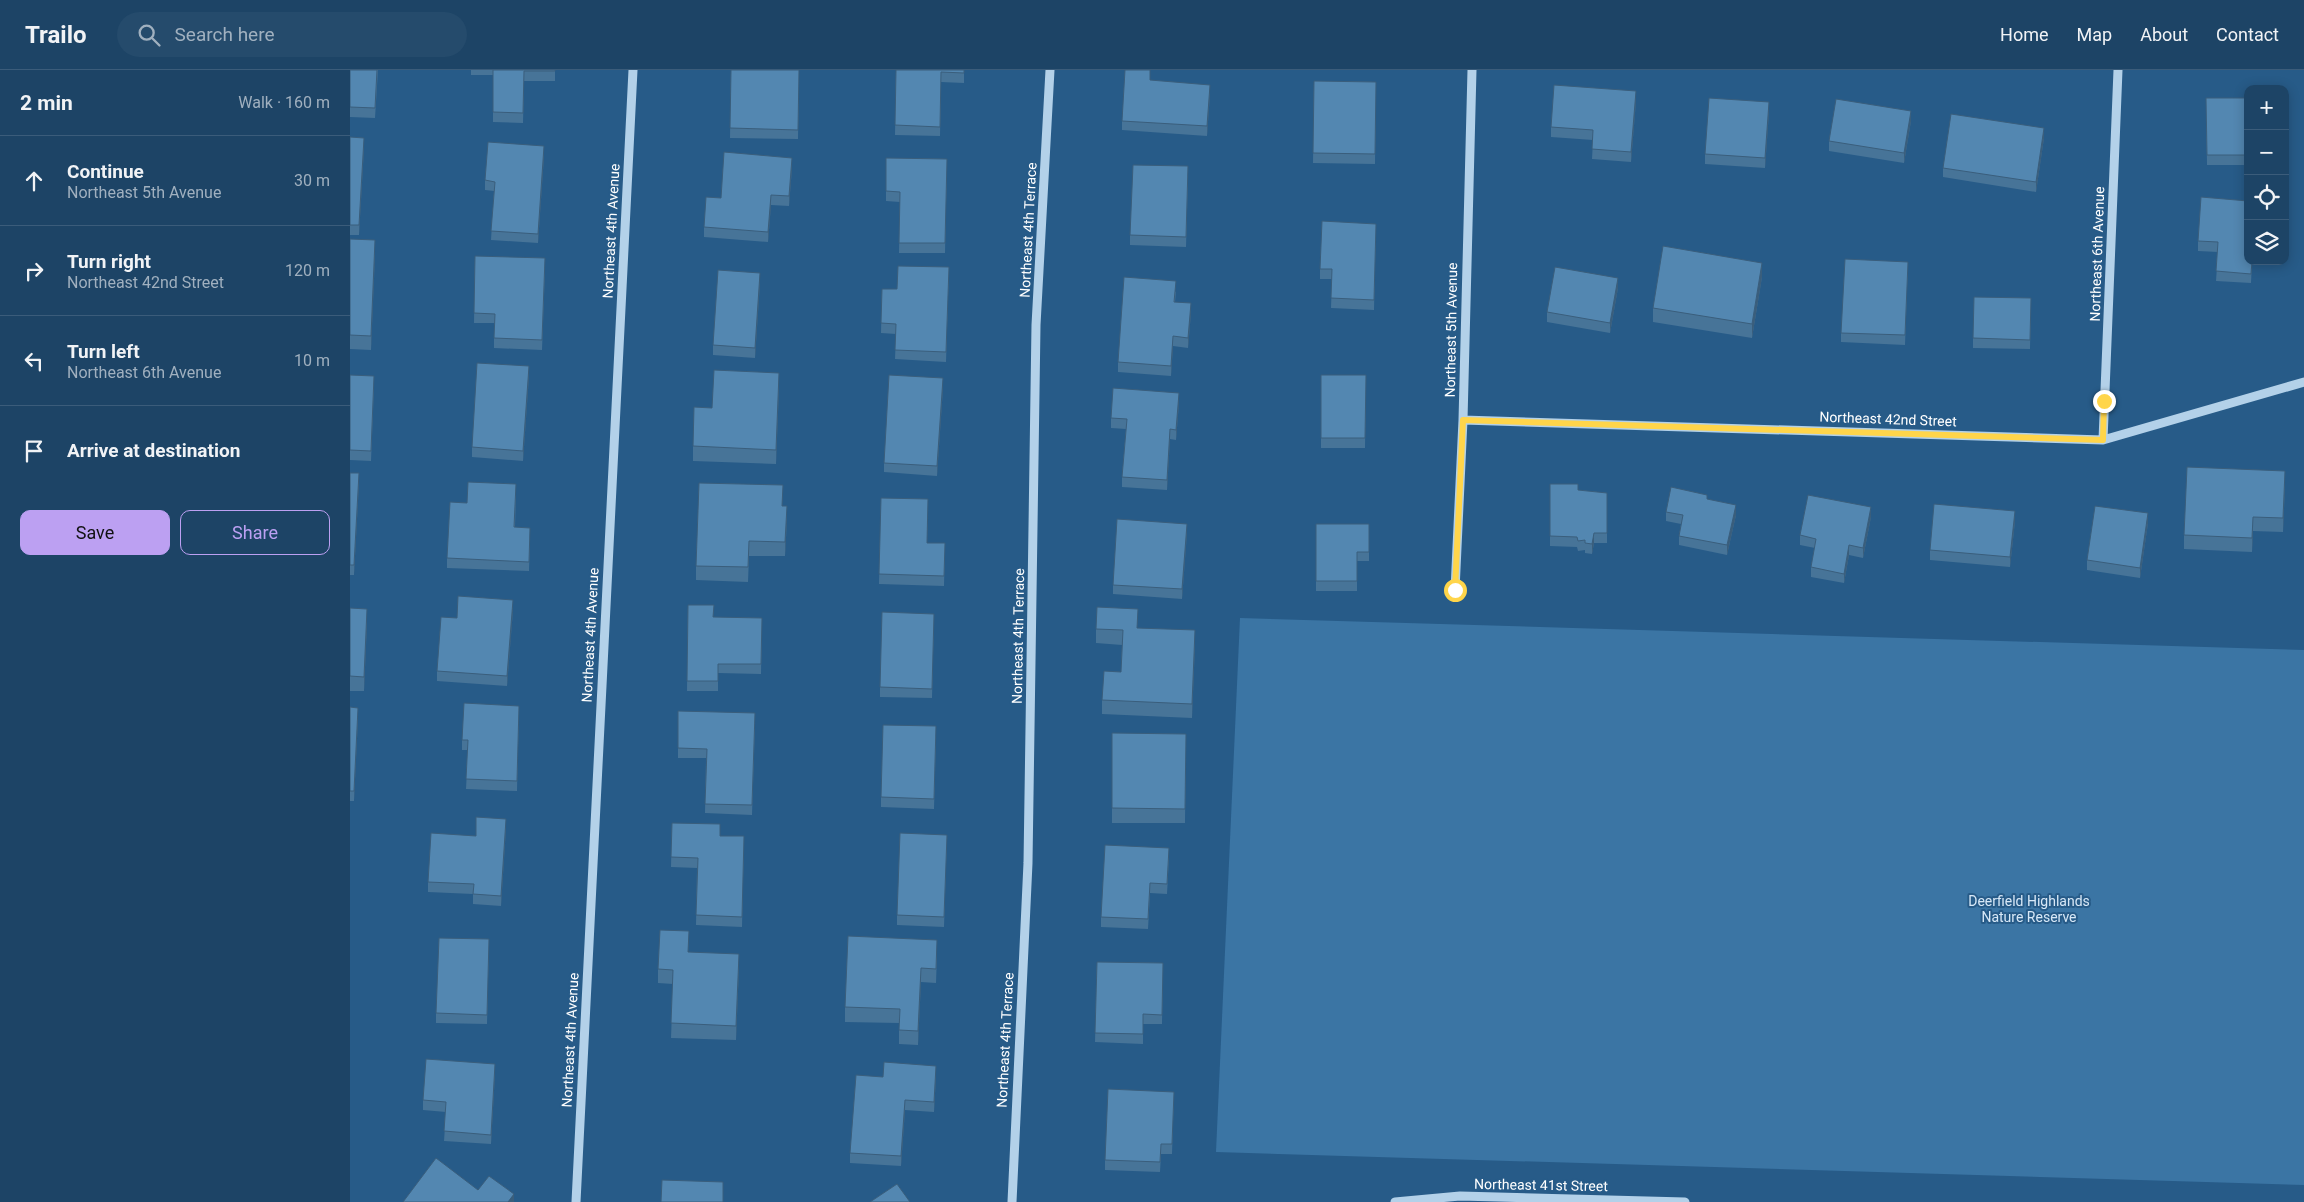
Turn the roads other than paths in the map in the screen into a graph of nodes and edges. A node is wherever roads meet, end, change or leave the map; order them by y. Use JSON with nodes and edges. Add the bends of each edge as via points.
{"nodes":[{"id":1,"x":633,"y":70,"type":"edge"},
{"id":2,"x":1050,"y":70,"type":"edge"},
{"id":3,"x":1472,"y":70,"type":"edge"},
{"id":4,"x":2118,"y":70,"type":"edge"},
{"id":5,"x":2304,"y":382,"type":"edge"},
{"id":6,"x":1463,"y":420,"type":"junction"},
{"id":7,"x":2103,"y":440,"type":"junction"},
{"id":8,"x":1455,"y":590,"type":"dead end"},
{"id":9,"x":1460,"y":1199,"type":"edge"},
{"id":10,"x":576,"y":1202,"type":"edge"},
{"id":11,"x":1012,"y":1202,"type":"edge"},
{"id":12,"x":1395,"y":1202,"type":"edge"},
{"id":13,"x":1686,"y":1202,"type":"edge"}],
"edges":[{"from":1,"to":10,"type":"street","name":"Northeast 4th Avenue"},
{"from":2,"to":11,"type":"street","name":"Northeast 4th Terrace","via":[[1036,325],[1028,863]]},
{"from":3,"to":6,"type":"street","name":"Northeast 5th Avenue"},
{"from":4,"to":7,"type":"street","name":"Northeast 6th Avenue"},
{"from":5,"to":7,"type":"street","name":"Northeast 42nd Street"},
{"from":6,"to":7,"type":"street","name":"Northeast 42nd Street"},
{"from":6,"to":8,"type":"street","name":"Northeast 5th Avenue"},
{"from":9,"to":12,"type":"street","name":"Northeast 41st Street"},
{"from":9,"to":13,"type":"street","name":"Northeast 41st Street"}]}
